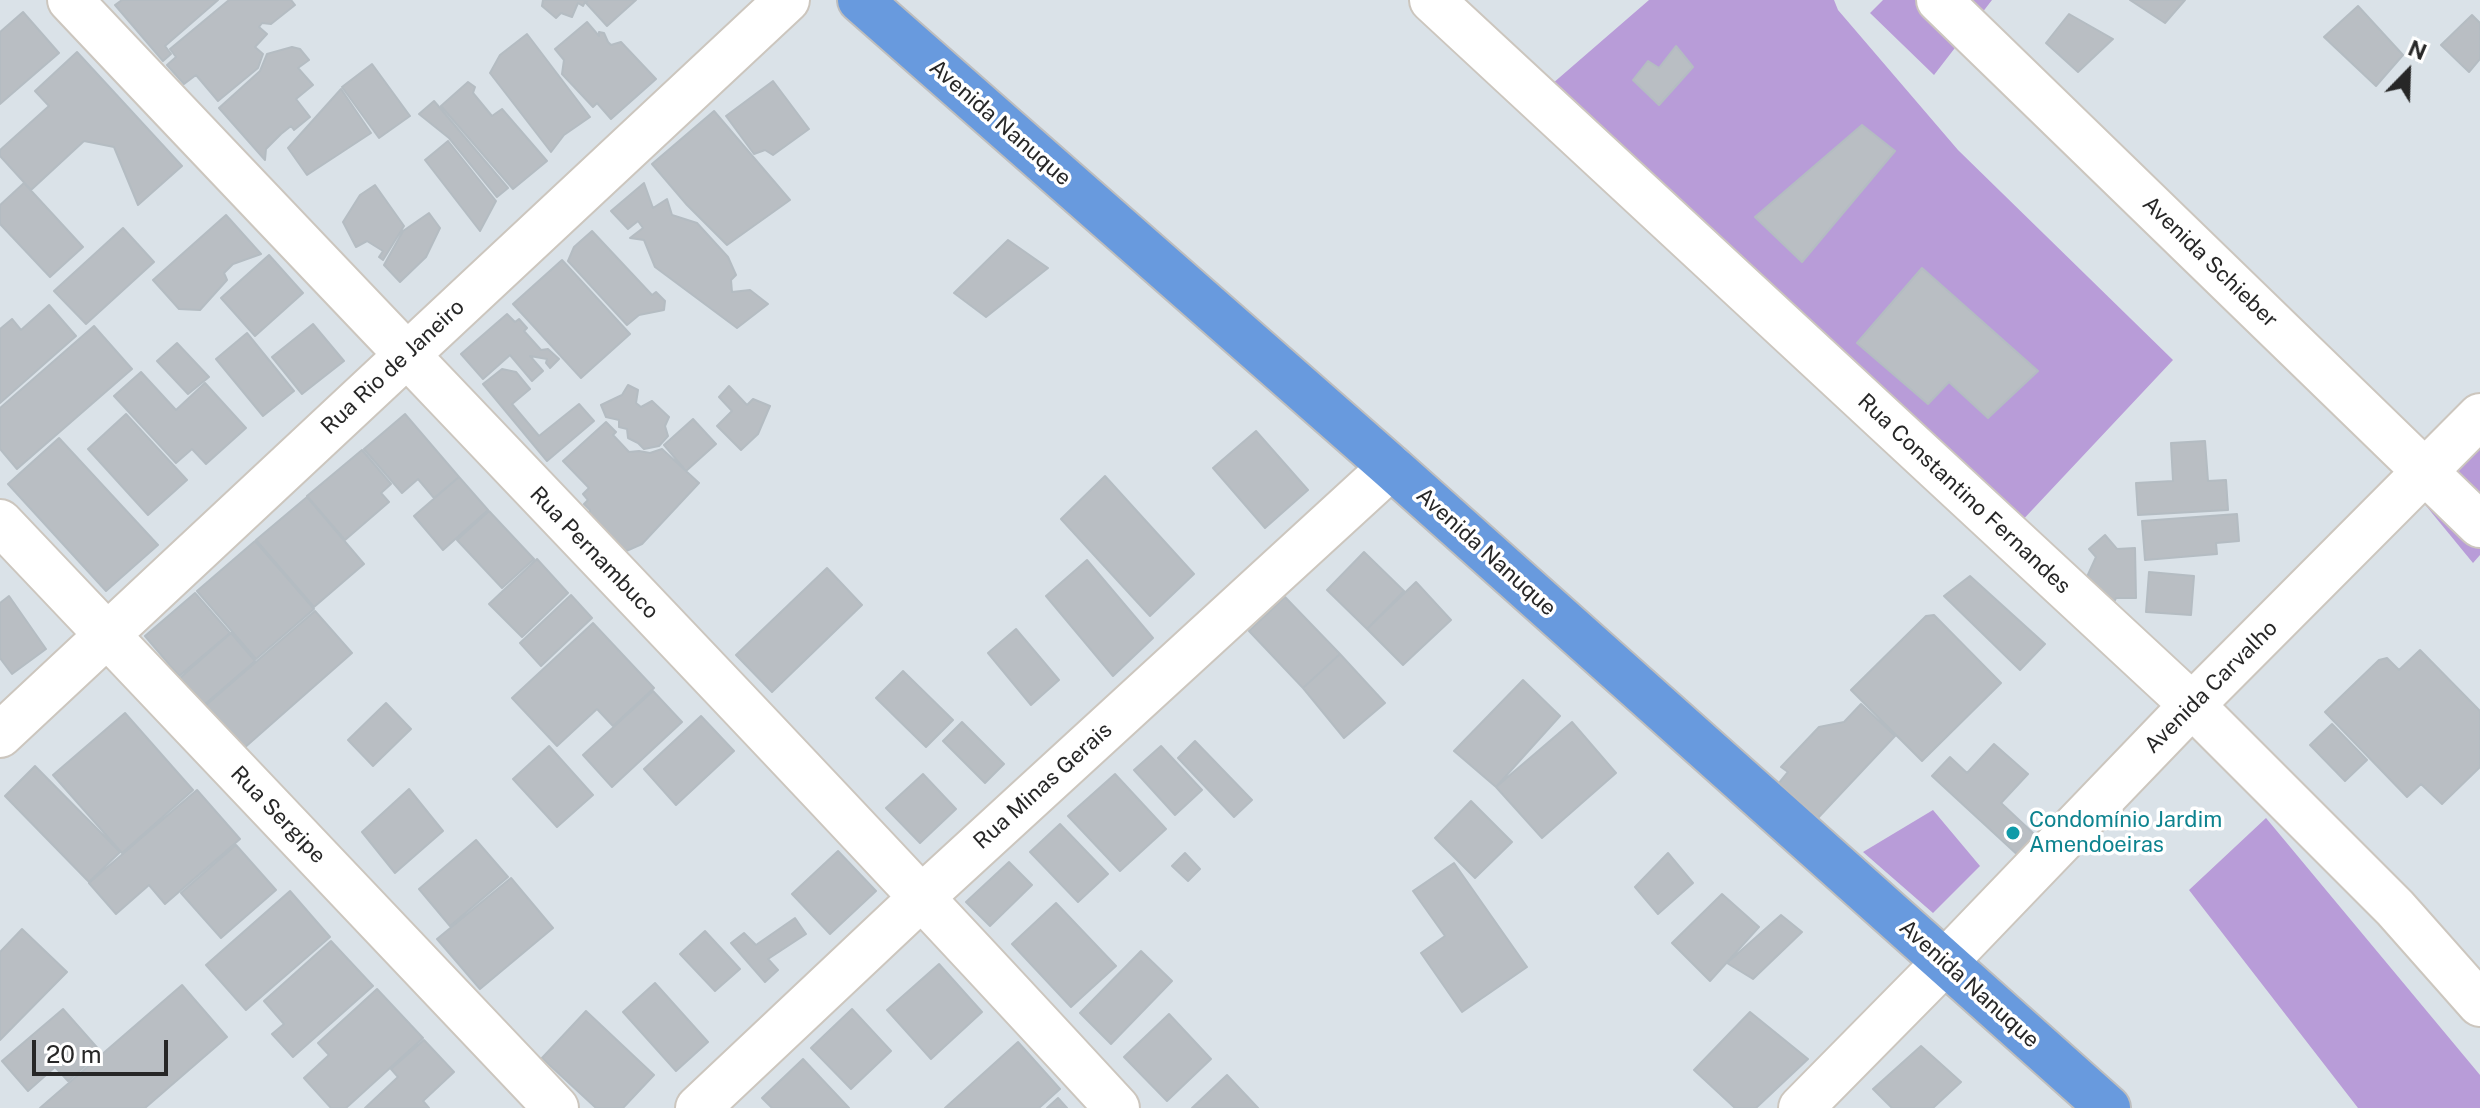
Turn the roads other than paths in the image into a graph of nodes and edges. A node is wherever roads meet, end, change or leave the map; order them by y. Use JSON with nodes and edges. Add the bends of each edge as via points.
{"nodes":[{"id":1,"x":70,"y":0,"type":"edge"},
{"id":2,"x":787,"y":0,"type":"edge"},
{"id":3,"x":860,"y":0,"type":"edge"},
{"id":4,"x":1432,"y":0,"type":"edge"},
{"id":5,"x":1939,"y":0,"type":"edge"},
{"id":6,"x":405,"y":355,"type":"junction"},
{"id":7,"x":2480,"y":416,"type":"edge"},
{"id":8,"x":1391,"y":467,"type":"junction"},
{"id":9,"x":2426,"y":471,"type":"junction"},
{"id":10,"x":0,"y":522,"type":"edge"},
{"id":11,"x":2480,"y":525,"type":"edge"},
{"id":12,"x":107,"y":635,"type":"junction"},
{"id":13,"x":2192,"y":705,"type":"junction"},
{"id":14,"x":0,"y":735,"type":"edge"},
{"id":15,"x":922,"y":897,"type":"junction"},
{"id":16,"x":1945,"y":962,"type":"junction"},
{"id":17,"x":2480,"y":1004,"type":"edge"},
{"id":18,"x":556,"y":1108,"type":"edge"},
{"id":19,"x":698,"y":1108,"type":"edge"},
{"id":20,"x":1117,"y":1108,"type":"edge"},
{"id":21,"x":1801,"y":1108,"type":"edge"},
{"id":22,"x":2108,"y":1108,"type":"edge"}],
"edges":[{"from":1,"to":6,"type":"street","name":"Rua Pernambuco"},
{"from":2,"to":6,"type":"street","name":"Rua Rio de Janeiro"},
{"from":3,"to":8,"type":"main road","name":"Avenida Nanuque"},
{"from":4,"to":13,"type":"street","name":"Rua Constantino Fernandes"},
{"from":5,"to":9,"type":"street","name":"Avenida Schieber"},
{"from":6,"to":12,"type":"street","name":"Rua Rio de Janeiro"},
{"from":6,"to":15,"type":"street","name":"Rua Pernambuco"},
{"from":7,"to":9,"type":"street","name":"Avenida Carvalho"},
{"from":8,"to":15,"type":"street","name":"Rua Minas Gerais"},
{"from":8,"to":16,"type":"main road","name":"Avenida Nanuque"},
{"from":9,"to":11,"type":"street","name":"Avenida Schieber"},
{"from":9,"to":13,"type":"street","name":"Avenida Carvalho"},
{"from":10,"to":12,"type":"street","name":"Rua Sergipe"},
{"from":12,"to":14,"type":"street","name":"Rua Rio de Janeiro"},
{"from":12,"to":18,"type":"street","name":"Rua Sergipe"},
{"from":13,"to":16,"type":"street","name":"Avenida Carvalho"},
{"from":13,"to":17,"type":"street","name":"Rua Constantino Fernandes","via":[[2395,908]]},
{"from":15,"to":19,"type":"street","name":"Rua Minas Gerais"},
{"from":15,"to":20,"type":"street","name":"Rua Pernambuco"},
{"from":16,"to":21,"type":"street","name":"Avenida Carvalho"},
{"from":16,"to":22,"type":"main road","name":"Avenida Nanuque"}]}
